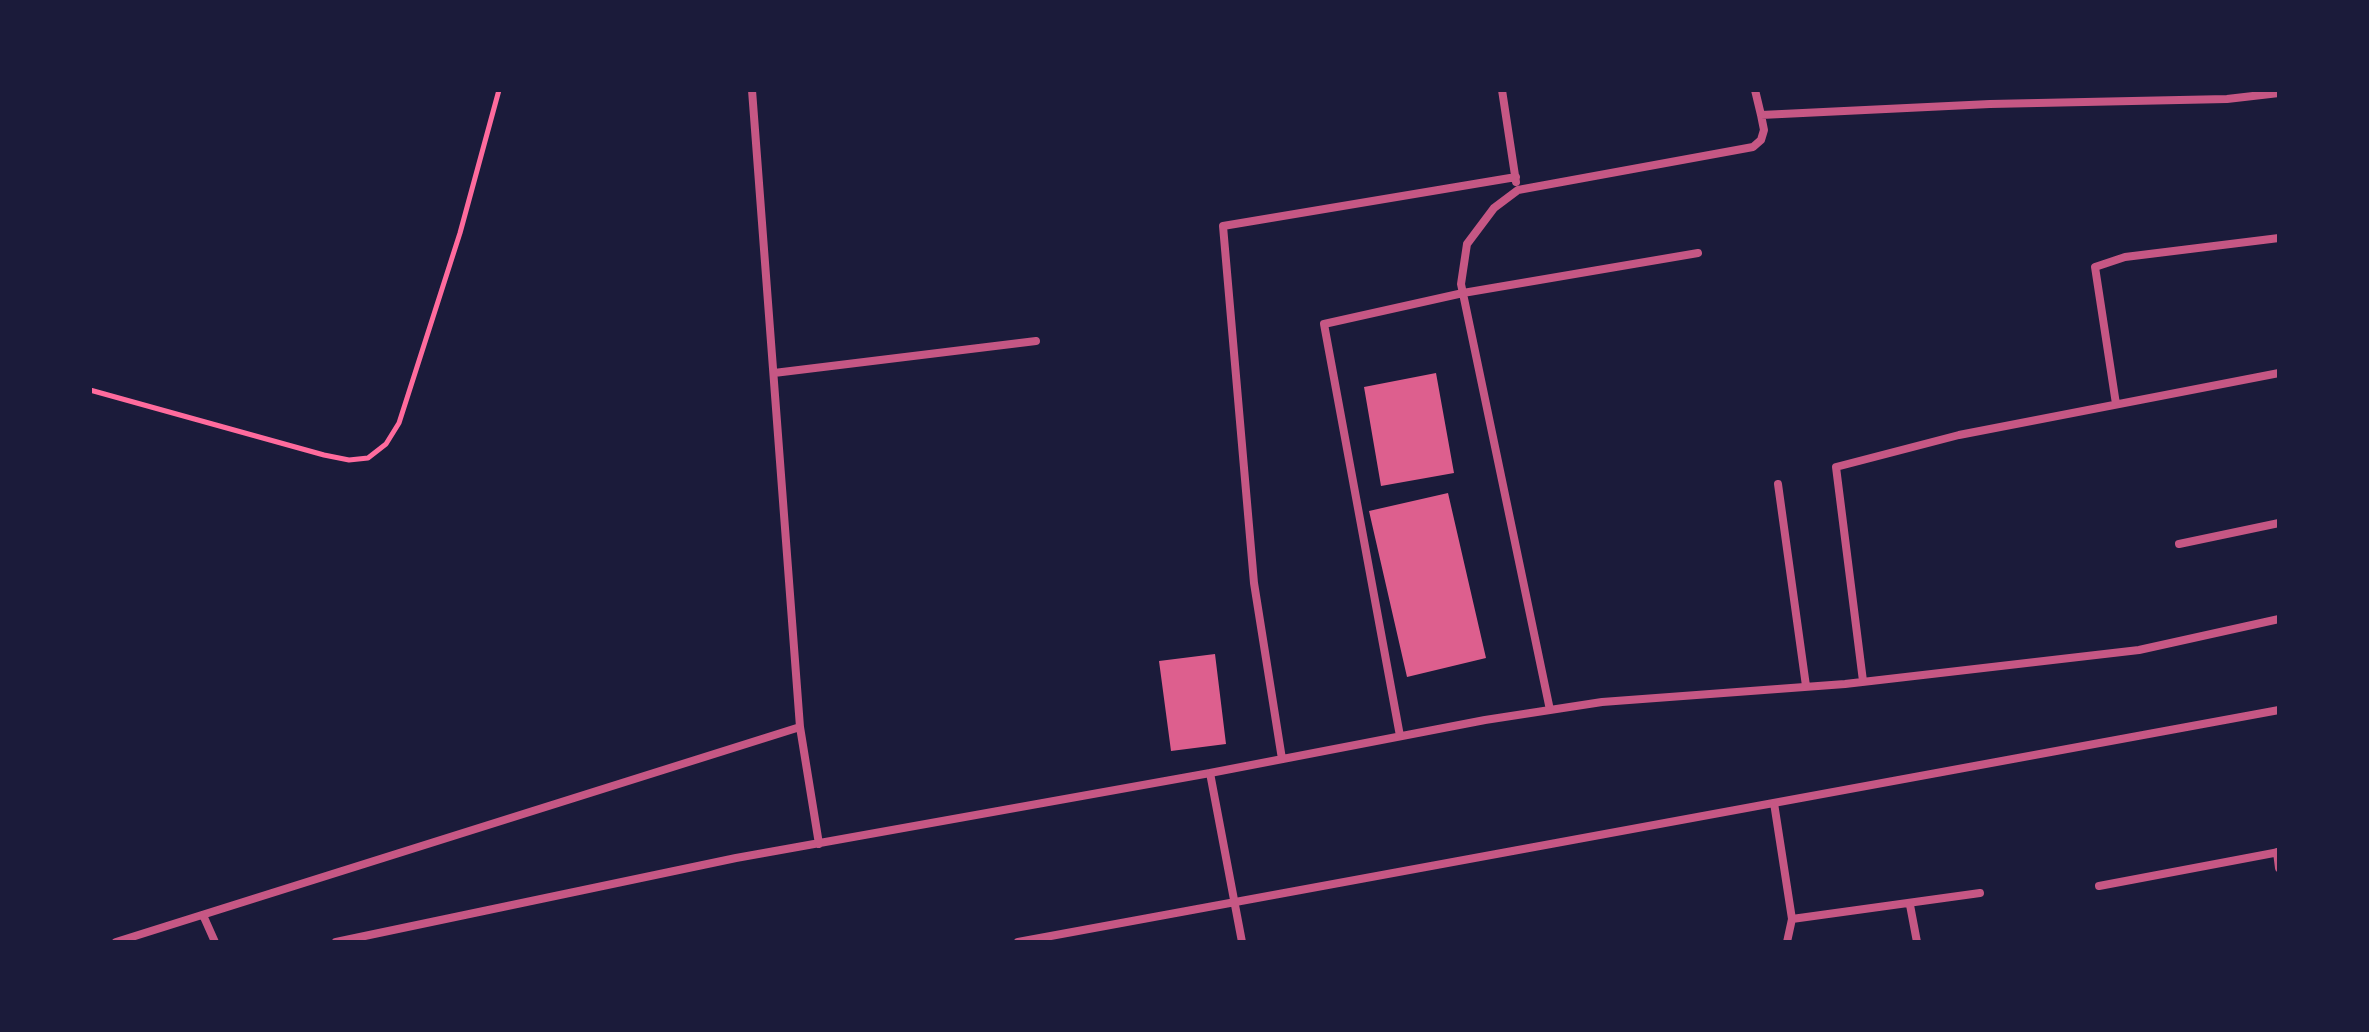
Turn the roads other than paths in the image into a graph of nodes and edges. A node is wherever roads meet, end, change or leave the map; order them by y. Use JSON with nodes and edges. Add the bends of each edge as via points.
{"nodes":[{"id":1,"x":752,"y":90,"type":"edge"},
{"id":2,"x":1502,"y":90,"type":"edge"},
{"id":3,"x":1755,"y":90,"type":"edge"},
{"id":4,"x":2279,"y":93,"type":"edge"},
{"id":5,"x":2226,"y":95,"type":"edge"},
{"id":6,"x":1761,"y":115,"type":"junction"},
{"id":7,"x":1516,"y":177,"type":"junction"},
{"id":8,"x":1518,"y":190,"type":"junction"},
{"id":9,"x":2279,"y":238,"type":"edge"},
{"id":10,"x":1698,"y":253,"type":"dead end"},
{"id":11,"x":1463,"y":293,"type":"junction"},
{"id":12,"x":1036,"y":341,"type":"dead end"},
{"id":13,"x":774,"y":373,"type":"junction"},
{"id":14,"x":2279,"y":373,"type":"edge"},
{"id":15,"x":2116,"y":404,"type":"junction"},
{"id":16,"x":1778,"y":484,"type":"dead end"},
{"id":17,"x":2279,"y":523,"type":"edge"},
{"id":18,"x":2179,"y":544,"type":"dead end"},
{"id":19,"x":2279,"y":619,"type":"edge"},
{"id":20,"x":1863,"y":681,"type":"junction"},
{"id":21,"x":1806,"y":686,"type":"junction"},
{"id":22,"x":1550,"y":710,"type":"junction"},
{"id":23,"x":2279,"y":710,"type":"edge"},
{"id":24,"x":800,"y":727,"type":"junction"},
{"id":25,"x":1400,"y":736,"type":"junction"},
{"id":26,"x":1282,"y":759,"type":"junction"},
{"id":27,"x":1210,"y":773,"type":"junction"},
{"id":28,"x":1774,"y":803,"type":"junction"},
{"id":29,"x":819,"y":844,"type":"junction"},
{"id":30,"x":2278,"y":852,"type":"edge"},
{"id":31,"x":2279,"y":868,"type":"edge"},
{"id":32,"x":2099,"y":886,"type":"dead end"},
{"id":33,"x":1980,"y":893,"type":"dead end"},
{"id":34,"x":1233,"y":900,"type":"junction"},
{"id":35,"x":1910,"y":905,"type":"junction"},
{"id":36,"x":203,"y":915,"type":"junction"},
{"id":37,"x":1792,"y":919,"type":"junction"},
{"id":38,"x":116,"y":942,"type":"edge"},
{"id":39,"x":215,"y":942,"type":"edge"},
{"id":40,"x":336,"y":942,"type":"edge"},
{"id":41,"x":1018,"y":942,"type":"edge"},
{"id":42,"x":1242,"y":942,"type":"edge"},
{"id":43,"x":1787,"y":942,"type":"edge"},
{"id":44,"x":1917,"y":942,"type":"edge"}],
"edges":[{"from":1,"to":13,"type":"street"},
{"from":2,"to":7,"type":"street"},
{"from":3,"to":6,"type":"street"},
{"from":4,"to":5,"type":"street"},
{"from":5,"to":6,"type":"street"},
{"from":6,"to":8,"type":"street","via":[[1764,130],[1753,147]]},
{"from":7,"to":8,"type":"street"},
{"from":7,"to":26,"type":"street","via":[[1223,226],[1254,583]]},
{"from":8,"to":11,"type":"street","via":[[1494,208],[1467,244]]},
{"from":9,"to":15,"type":"street","via":[[2125,257],[2095,267]]},
{"from":10,"to":11,"type":"street"},
{"from":11,"to":22,"type":"street"},
{"from":11,"to":25,"type":"street","via":[[1324,324]]},
{"from":12,"to":13,"type":"street"},
{"from":13,"to":24,"type":"street"},
{"from":14,"to":15,"type":"street"},
{"from":15,"to":20,"type":"street","via":[[1959,435],[1836,467]]},
{"from":16,"to":21,"type":"street"},
{"from":17,"to":18,"type":"street"},
{"from":19,"to":20,"type":"street","via":[[2139,650]]},
{"from":20,"to":21,"type":"street"},
{"from":21,"to":22,"type":"street"},
{"from":22,"to":25,"type":"street"},
{"from":23,"to":28,"type":"street"},
{"from":24,"to":29,"type":"street"},
{"from":24,"to":36,"type":"street"},
{"from":25,"to":26,"type":"street"},
{"from":26,"to":27,"type":"street"},
{"from":27,"to":29,"type":"street"},
{"from":27,"to":34,"type":"street"},
{"from":28,"to":34,"type":"street"},
{"from":28,"to":37,"type":"street"},
{"from":29,"to":40,"type":"street"},
{"from":30,"to":31,"type":"street"},
{"from":30,"to":32,"type":"street"},
{"from":33,"to":35,"type":"street"},
{"from":34,"to":41,"type":"street"},
{"from":34,"to":42,"type":"street"},
{"from":35,"to":37,"type":"street"},
{"from":35,"to":44,"type":"street"},
{"from":36,"to":38,"type":"street"},
{"from":36,"to":39,"type":"street"},
{"from":37,"to":43,"type":"street"}]}
